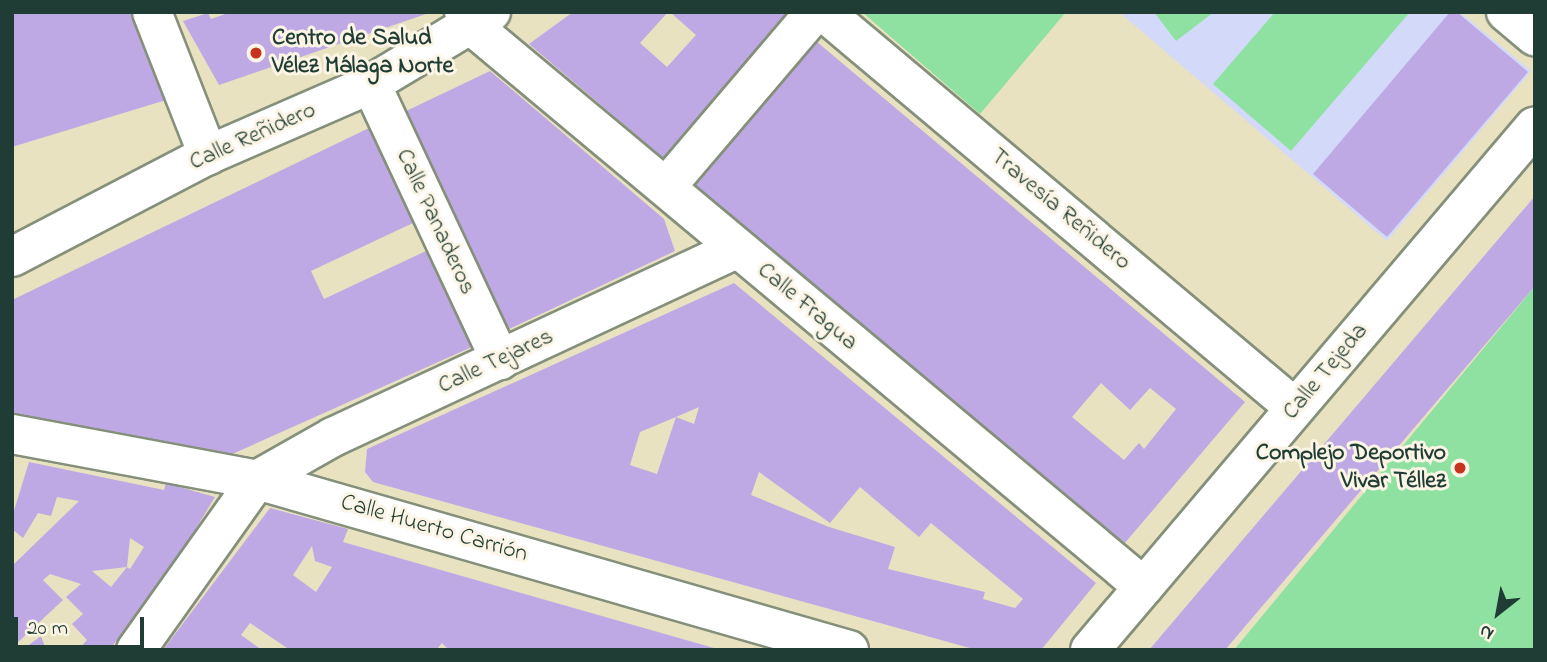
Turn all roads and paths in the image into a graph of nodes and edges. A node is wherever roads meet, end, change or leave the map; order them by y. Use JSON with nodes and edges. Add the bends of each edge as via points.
{"nodes":[{"id":1,"x":152,"y":12,"type":"edge"},
{"id":2,"x":814,"y":12,"type":"edge"},
{"id":3,"x":824,"y":12,"type":"edge"},
{"id":4,"x":1506,"y":12,"type":"edge"},
{"id":5,"x":476,"y":17,"type":"edge"},
{"id":6,"x":1535,"y":36,"type":"edge"},
{"id":7,"x":371,"y":84,"type":"junction"},
{"id":8,"x":1535,"y":126,"type":"edge"},
{"id":9,"x":208,"y":155,"type":"junction"},
{"id":10,"x":666,"y":187,"type":"junction"},
{"id":11,"x":737,"y":249,"type":"junction"},
{"id":12,"x":12,"y":257,"type":"edge"},
{"id":13,"x":500,"y":360,"type":"junction"},
{"id":14,"x":1295,"y":408,"type":"junction"},
{"id":15,"x":12,"y":435,"type":"edge"},
{"id":16,"x":257,"y":480,"type":"junction"},
{"id":17,"x":1144,"y":587,"type":"junction"},
{"id":18,"x":136,"y":650,"type":"edge"},
{"id":19,"x":849,"y":650,"type":"edge"},
{"id":20,"x":1090,"y":650,"type":"edge"}],
"edges":[{"from":1,"to":9,"type":"street"},
{"from":2,"to":10,"type":"street"},
{"from":3,"to":14,"type":"street","name":"Travesía Reñidero"},
{"from":4,"to":6,"type":"street"},
{"from":5,"to":7,"type":"street","name":"Calle Reñidero"},
{"from":5,"to":10,"type":"street","name":"Calle Fragua"},
{"from":7,"to":9,"type":"street","name":"Calle Reñidero"},
{"from":7,"to":13,"type":"street","name":"Calle Panaderos"},
{"from":8,"to":14,"type":"street","name":"Calle Tejeda"},
{"from":9,"to":12,"type":"street","name":"Calle Reñidero"},
{"from":10,"to":11,"type":"street","name":"Calle Fragua"},
{"from":11,"to":13,"type":"street","name":"Calle Tejares"},
{"from":11,"to":17,"type":"street","name":"Calle Fragua"},
{"from":13,"to":16,"type":"street","name":"Calle Tejares","via":[[333,437]]},
{"from":14,"to":17,"type":"street","name":"Calle Tejeda"},
{"from":15,"to":16,"type":"street","name":"Calle Huerto Carrión"},
{"from":16,"to":18,"type":"street"},
{"from":16,"to":19,"type":"street","name":"Calle Huerto Carrión"},
{"from":17,"to":20,"type":"street","name":"Calle Tejeda"}]}
